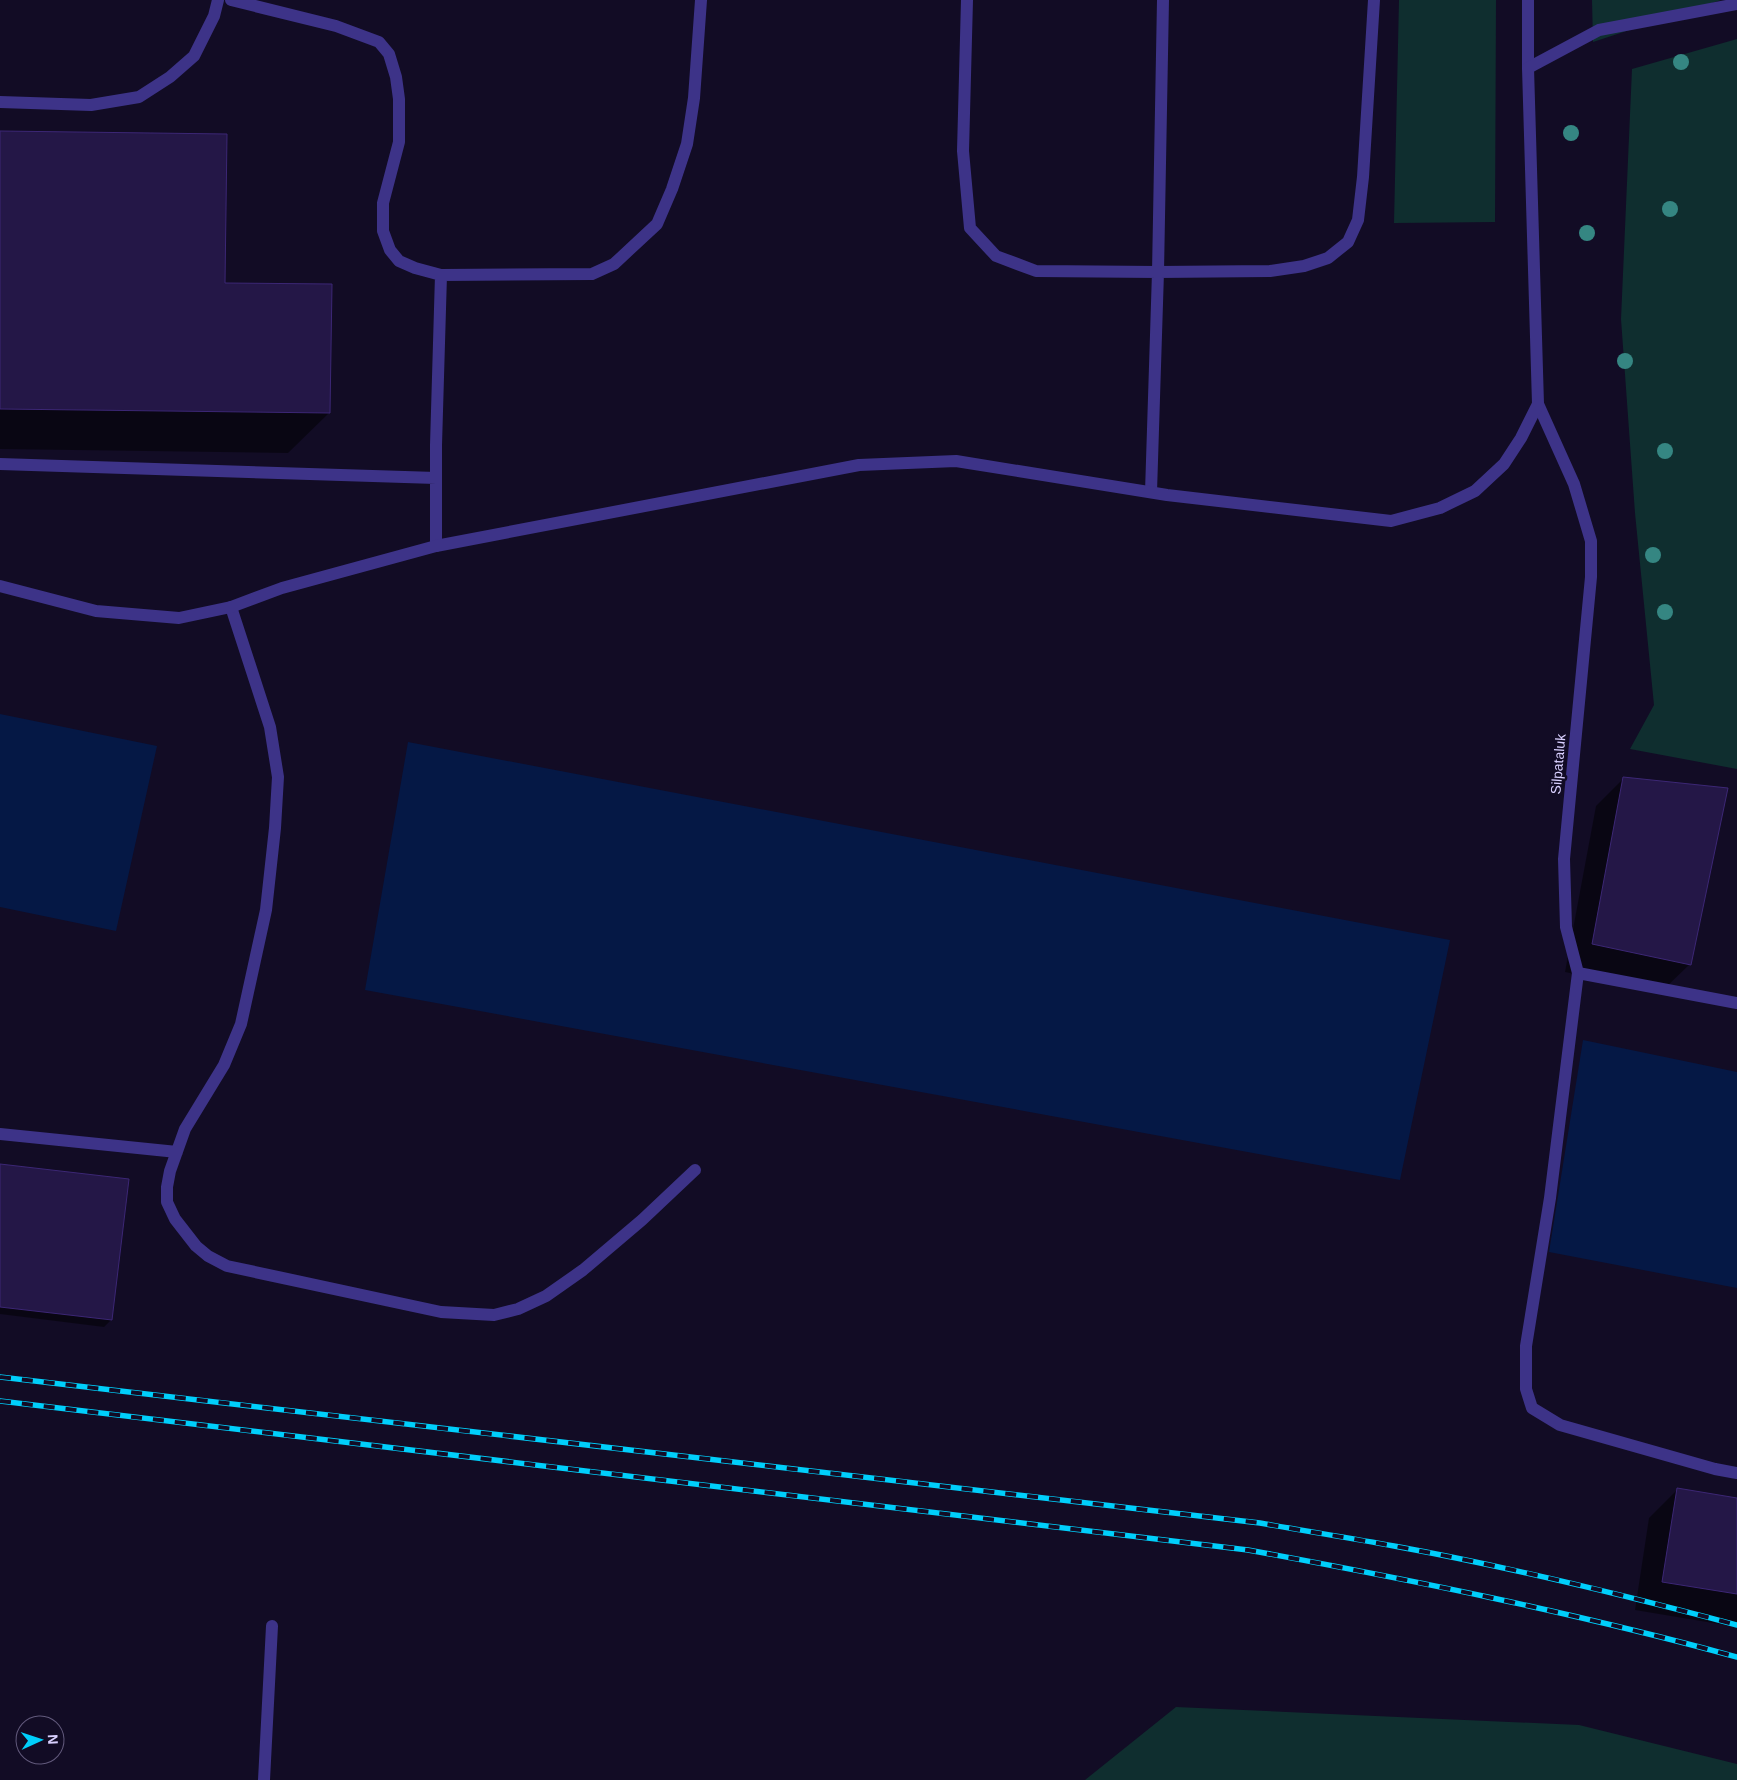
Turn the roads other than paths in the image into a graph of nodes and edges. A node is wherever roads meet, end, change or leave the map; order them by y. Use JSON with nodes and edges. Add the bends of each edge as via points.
{"nodes":[{"id":1,"x":218,"y":0,"type":"edge"},
{"id":2,"x":231,"y":0,"type":"edge"},
{"id":3,"x":701,"y":0,"type":"edge"},
{"id":4,"x":967,"y":0,"type":"edge"},
{"id":5,"x":1163,"y":0,"type":"edge"},
{"id":6,"x":1374,"y":0,"type":"edge"},
{"id":7,"x":1528,"y":0,"type":"edge"},
{"id":8,"x":1737,"y":4,"type":"edge"},
{"id":9,"x":1528,"y":68,"type":"junction"},
{"id":10,"x":0,"y":102,"type":"edge"},
{"id":11,"x":1158,"y":272,"type":"junction"},
{"id":12,"x":441,"y":275,"type":"junction"},
{"id":13,"x":1538,"y":404,"type":"junction"},
{"id":14,"x":0,"y":464,"type":"edge"},
{"id":15,"x":436,"y":478,"type":"junction"},
{"id":16,"x":1151,"y":492,"type":"junction"},
{"id":17,"x":436,"y":546,"type":"junction"},
{"id":18,"x":0,"y":586,"type":"edge"},
{"id":19,"x":231,"y":607,"type":"junction"},
{"id":20,"x":1578,"y":973,"type":"junction"},
{"id":21,"x":1737,"y":1003,"type":"edge"},
{"id":22,"x":0,"y":1134,"type":"edge"},
{"id":23,"x":177,"y":1152,"type":"junction"},
{"id":24,"x":695,"y":1170,"type":"dead end"},
{"id":25,"x":1737,"y":1473,"type":"edge"},
{"id":26,"x":272,"y":1626,"type":"dead end"},
{"id":27,"x":264,"y":1780,"type":"edge"}],
"edges":[{"from":1,"to":10,"type":"street","via":[[214,16],[194,56],[139,97],[91,105]]},
{"from":2,"to":12,"type":"street","via":[[336,26],[379,42],[390,54],[399,99],[399,142],[383,203],[383,231],[390,250],[399,261]]},
{"from":3,"to":12,"type":"street","via":[[694,98],[687,144],[657,224],[614,264],[592,274]]},
{"from":4,"to":11,"type":"street","via":[[963,151],[970,228],[996,256],[1036,271]]},
{"from":5,"to":11,"type":"street"},
{"from":6,"to":11,"type":"street","via":[[1363,177],[1358,220],[1348,242],[1328,258],[1270,272]]},
{"from":7,"to":9,"type":"street"},
{"from":8,"to":9,"type":"street","via":[[1599,30]]},
{"from":9,"to":13,"type":"street"},
{"from":11,"to":16,"type":"street"},
{"from":12,"to":15,"type":"street"},
{"from":13,"to":16,"type":"street","via":[[1504,464],[1475,491],[1440,508],[1392,521]]},
{"from":13,"to":20,"type":"street","name":"Silpataluk","via":[[1574,484],[1590,541],[1591,577],[1564,859],[1566,927]]},
{"from":14,"to":15,"type":"street"},
{"from":15,"to":17,"type":"street"},
{"from":16,"to":17,"type":"street","via":[[956,461],[859,465]]},
{"from":17,"to":19,"type":"street","via":[[282,588]]},
{"from":18,"to":19,"type":"street","via":[[96,611],[179,618]]},
{"from":19,"to":23,"type":"street","via":[[270,727],[278,777],[275,828],[266,910],[241,1024],[224,1065],[185,1129]]},
{"from":20,"to":21,"type":"street"},
{"from":20,"to":25,"type":"street","via":[[1550,1198],[1526,1346],[1526,1389],[1532,1408],[1560,1425]]},
{"from":22,"to":23,"type":"street"},
{"from":23,"to":24,"type":"street","via":[[167,1187],[167,1202],[175,1219],[196,1246],[227,1266],[441,1312],[494,1315],[518,1309],[546,1296],[584,1270]]},
{"from":26,"to":27,"type":"street"}]}
